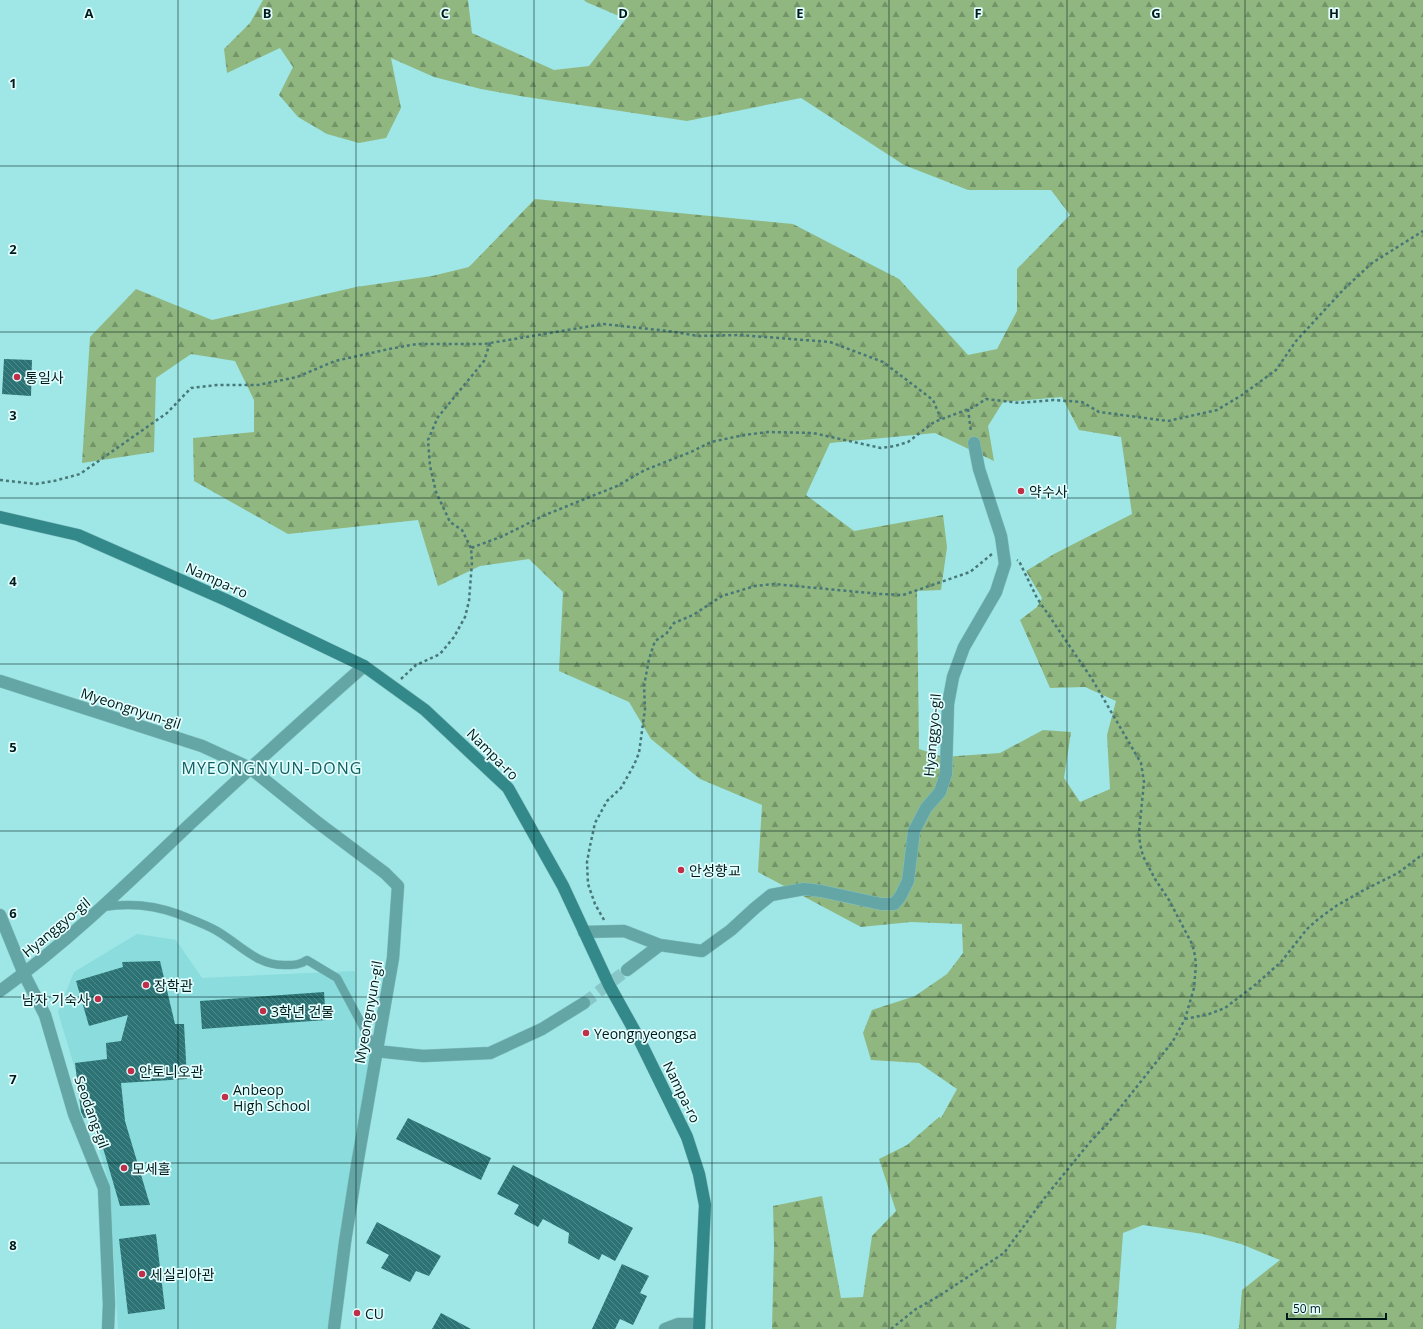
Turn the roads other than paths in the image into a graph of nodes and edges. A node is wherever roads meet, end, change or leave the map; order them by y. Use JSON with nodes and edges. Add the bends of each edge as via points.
{"nodes":[{"id":1,"x":974,"y":443,"type":"road end"},
{"id":2,"x":0,"y":517,"type":"edge"},
{"id":3,"x":364,"y":666,"type":"junction"},
{"id":4,"x":0,"y":681,"type":"edge"},
{"id":5,"x":250,"y":768,"type":"junction"},
{"id":6,"x":102,"y":907,"type":"junction"},
{"id":7,"x":0,"y":915,"type":"edge"},
{"id":8,"x":584,"y":932,"type":"junction"},
{"id":9,"x":660,"y":945,"type":"junction"},
{"id":10,"x":627,"y":970,"type":"tunnel mouth"},
{"id":11,"x":24,"y":974,"type":"junction"},
{"id":12,"x":0,"y":991,"type":"edge"},
{"id":13,"x":584,"y":1003,"type":"tunnel mouth"},
{"id":14,"x":376,"y":1051,"type":"junction"},
{"id":15,"x":699,"y":1326,"type":"edge"},
{"id":16,"x":108,"y":1329,"type":"edge"},
{"id":17,"x":334,"y":1329,"type":"edge"},
{"id":18,"x":665,"y":1329,"type":"edge"}],
"edges":[{"from":1,"to":9,"type":"street","name":"Hyanggyo-gil","via":[[979,469],[1001,536],[1005,564],[996,592],[964,647],[953,676],[948,704],[946,774],[940,792],[926,808],[914,831],[908,881],[900,896],[894,904],[881,904],[804,889],[771,895],[702,951]]},
{"from":2,"to":3,"type":"street","name":"Nampa-ro","via":[[78,535],[226,600]]},
{"from":3,"to":5,"type":"street"},
{"from":3,"to":8,"type":"street","name":"Nampa-ro","via":[[425,710],[508,788],[563,886]]},
{"from":4,"to":5,"type":"street","name":"Myeongnyun-gil","via":[[202,746]]},
{"from":5,"to":6,"type":"street"},
{"from":5,"to":14,"type":"street","name":"Myeongnyun-gil","via":[[385,873],[398,886],[393,958]]},
{"from":6,"to":11,"type":"street","name":"Hyanggyo-gil"},
{"from":6,"to":14,"type":"lane","name":"Hyanggyo-gil","via":[[150,906],[216,930],[259,960],[278,965],[300,964],[307,960],[337,978]]},
{"from":7,"to":11,"type":"street","name":"Seodang-gil"},
{"from":8,"to":9,"type":"street","via":[[624,931]]},
{"from":8,"to":15,"type":"street","name":"Nampa-ro","via":[[608,985],[638,1037],[687,1137],[699,1174],[706,1205]]},
{"from":9,"to":10,"type":"street"},
{"from":11,"to":12,"type":"street","name":"Hyanggyo-gil"},
{"from":11,"to":16,"type":"street","name":"Seodang-gil","via":[[45,1015],[74,1114],[104,1188]]},
{"from":13,"to":14,"type":"street","via":[[542,1029],[490,1053],[423,1056]]},
{"from":14,"to":17,"type":"street","name":"Myeongnyun-gil","via":[[346,1234]]},
{"from":15,"to":18,"type":"street","via":[[678,1324]]}]}
